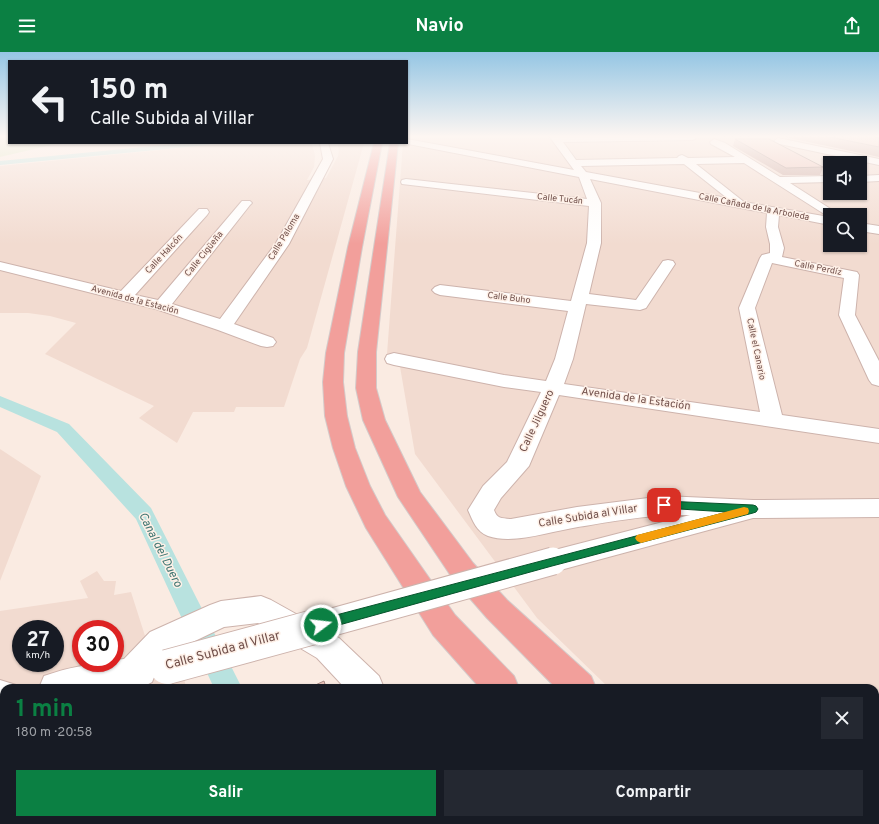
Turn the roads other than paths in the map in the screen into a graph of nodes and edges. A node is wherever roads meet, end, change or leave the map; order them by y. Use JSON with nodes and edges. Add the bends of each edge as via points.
{"nodes":[{"id":1,"x":321,"y":172,"type":"edge"},
{"id":2,"x":372,"y":172,"type":"edge"},
{"id":3,"x":401,"y":172,"type":"edge"},
{"id":4,"x":580,"y":172,"type":"edge"},
{"id":5,"x":590,"y":172,"type":"edge"},
{"id":6,"x":641,"y":172,"type":"edge"},
{"id":7,"x":699,"y":172,"type":"edge"},
{"id":8,"x":766,"y":172,"type":"edge"},
{"id":9,"x":823,"y":179,"type":"edge"},
{"id":10,"x":779,"y":180,"type":"junction"},
{"id":11,"x":406,"y":182,"type":"dead end"},
{"id":12,"x":657,"y":189,"type":"junction"},
{"id":13,"x":246,"y":203,"type":"dead end"},
{"id":14,"x":595,"y":203,"type":"junction"},
{"id":15,"x":742,"y":205,"type":"junction"},
{"id":16,"x":823,"y":208,"type":"edge"},
{"id":17,"x":773,"y":211,"type":"junction"},
{"id":18,"x":203,"y":212,"type":"dead end"},
{"id":19,"x":823,"y":220,"type":"edge"},
{"id":20,"x":867,"y":228,"type":"edge"},
{"id":21,"x":879,"y":230,"type":"edge"},
{"id":22,"x":767,"y":258,"type":"junction"},
{"id":23,"x":668,"y":264,"type":"dead end"},
{"id":24,"x":0,"y":266,"type":"edge"},
{"id":25,"x":440,"y":290,"type":"dead end"},
{"id":26,"x":125,"y":296,"type":"junction"},
{"id":27,"x":578,"y":302,"type":"junction"},
{"id":28,"x":162,"y":306,"type":"junction"},
{"id":29,"x":224,"y":326,"type":"junction"},
{"id":30,"x":267,"y":342,"type":"dead end"},
{"id":31,"x":394,"y":359,"type":"dead end"},
{"id":32,"x":879,"y":380,"type":"edge"},
{"id":33,"x":553,"y":387,"type":"junction"},
{"id":34,"x":772,"y":419,"type":"junction"},
{"id":35,"x":879,"y":436,"type":"edge"},
{"id":36,"x":879,"y":508,"type":"edge"},
{"id":37,"x":753,"y":509,"type":"junction"},
{"id":38,"x":495,"y":528,"type":"joint"},
{"id":39,"x":164,"y":655,"type":"junction"},
{"id":40,"x":127,"y":680,"type":"edge"},
{"id":41,"x":92,"y":684,"type":"edge"},
{"id":42,"x":363,"y":684,"type":"edge"},
{"id":43,"x":498,"y":684,"type":"edge"},
{"id":44,"x":575,"y":684,"type":"edge"}],
"edges":[{"from":1,"to":29,"type":"street","name":"Calle Paloma","via":[[282,244]]},
{"from":2,"to":43,"type":"highway","via":[[335,353],[333,382],[336,416],[358,486],[375,521],[444,625]]},
{"from":3,"to":44,"type":"highway","via":[[367,352],[366,388],[374,420],[410,496],[463,571],[497,609]]},
{"from":4,"to":14,"type":"street","name":"Calle Jilguero"},
{"from":5,"to":12,"type":"street","name":"Calle Cañada de la Arboleda"},
{"from":6,"to":12,"type":"street"},
{"from":7,"to":15,"type":"street"},
{"from":8,"to":10,"type":"street"},
{"from":9,"to":10,"type":"street"},
{"from":10,"to":16,"type":"street"},
{"from":11,"to":14,"type":"street","name":"Calle Tucán"},
{"from":12,"to":15,"type":"street","name":"Calle Cañada de la Arboleda"},
{"from":13,"to":28,"type":"street","name":"Calle Cigüeña"},
{"from":14,"to":27,"type":"street","name":"Calle Jilguero","via":[[594,243]]},
{"from":15,"to":17,"type":"street","name":"Calle Cañada de la Arboleda"},
{"from":17,"to":19,"type":"street","name":"Calle Cañada de la Arboleda"},
{"from":17,"to":22,"type":"street","name":"Calle el Canario","via":[[771,225],[778,250],[776,256]]},
{"from":18,"to":26,"type":"street","name":"Calle Halcón"},
{"from":20,"to":21,"type":"street"},
{"from":22,"to":32,"type":"street","name":"Calle Perdíz","via":[[852,275],[847,315]]},
{"from":22,"to":34,"type":"street","name":"Calle el Canario","via":[[747,308]]},
{"from":23,"to":27,"type":"street","via":[[640,304]]},
{"from":24,"to":26,"type":"street","name":"Avenida de la Estación"},
{"from":25,"to":27,"type":"street","name":"Calle Buho"},
{"from":26,"to":28,"type":"street","name":"Avenida de la Estación"},
{"from":27,"to":33,"type":"street","name":"Calle Jilguero","via":[[564,359]]},
{"from":28,"to":29,"type":"street","name":"Avenida de la Estación"},
{"from":29,"to":30,"type":"street","name":"Avenida de la Estación"},
{"from":31,"to":33,"type":"street","name":"Avenida de la Estación","via":[[504,381]]},
{"from":33,"to":34,"type":"street","name":"Avenida de la Estación"},
{"from":33,"to":38,"type":"street","name":"Calle Jilguero","via":[[517,466],[492,492],[481,510],[486,522]]},
{"from":34,"to":35,"type":"street","name":"Avenida de la Estación"},
{"from":36,"to":37,"type":"street","name":"Calle Subida al Villar"},
{"from":37,"to":38,"type":"street","name":"Calle Subida al Villar","via":[[664,505],[511,529]]},
{"from":37,"to":39,"type":"street","name":"Calle Subida al Villar","bridge":true,"via":[[552,561]]},
{"from":39,"to":40,"type":"street","name":"Calle Subida al Villar"},
{"from":39,"to":42,"type":"street","via":[[221,614],[261,609],[328,648]]},
{"from":40,"to":41,"type":"street","name":"Calle Subida al Villar"}]}
